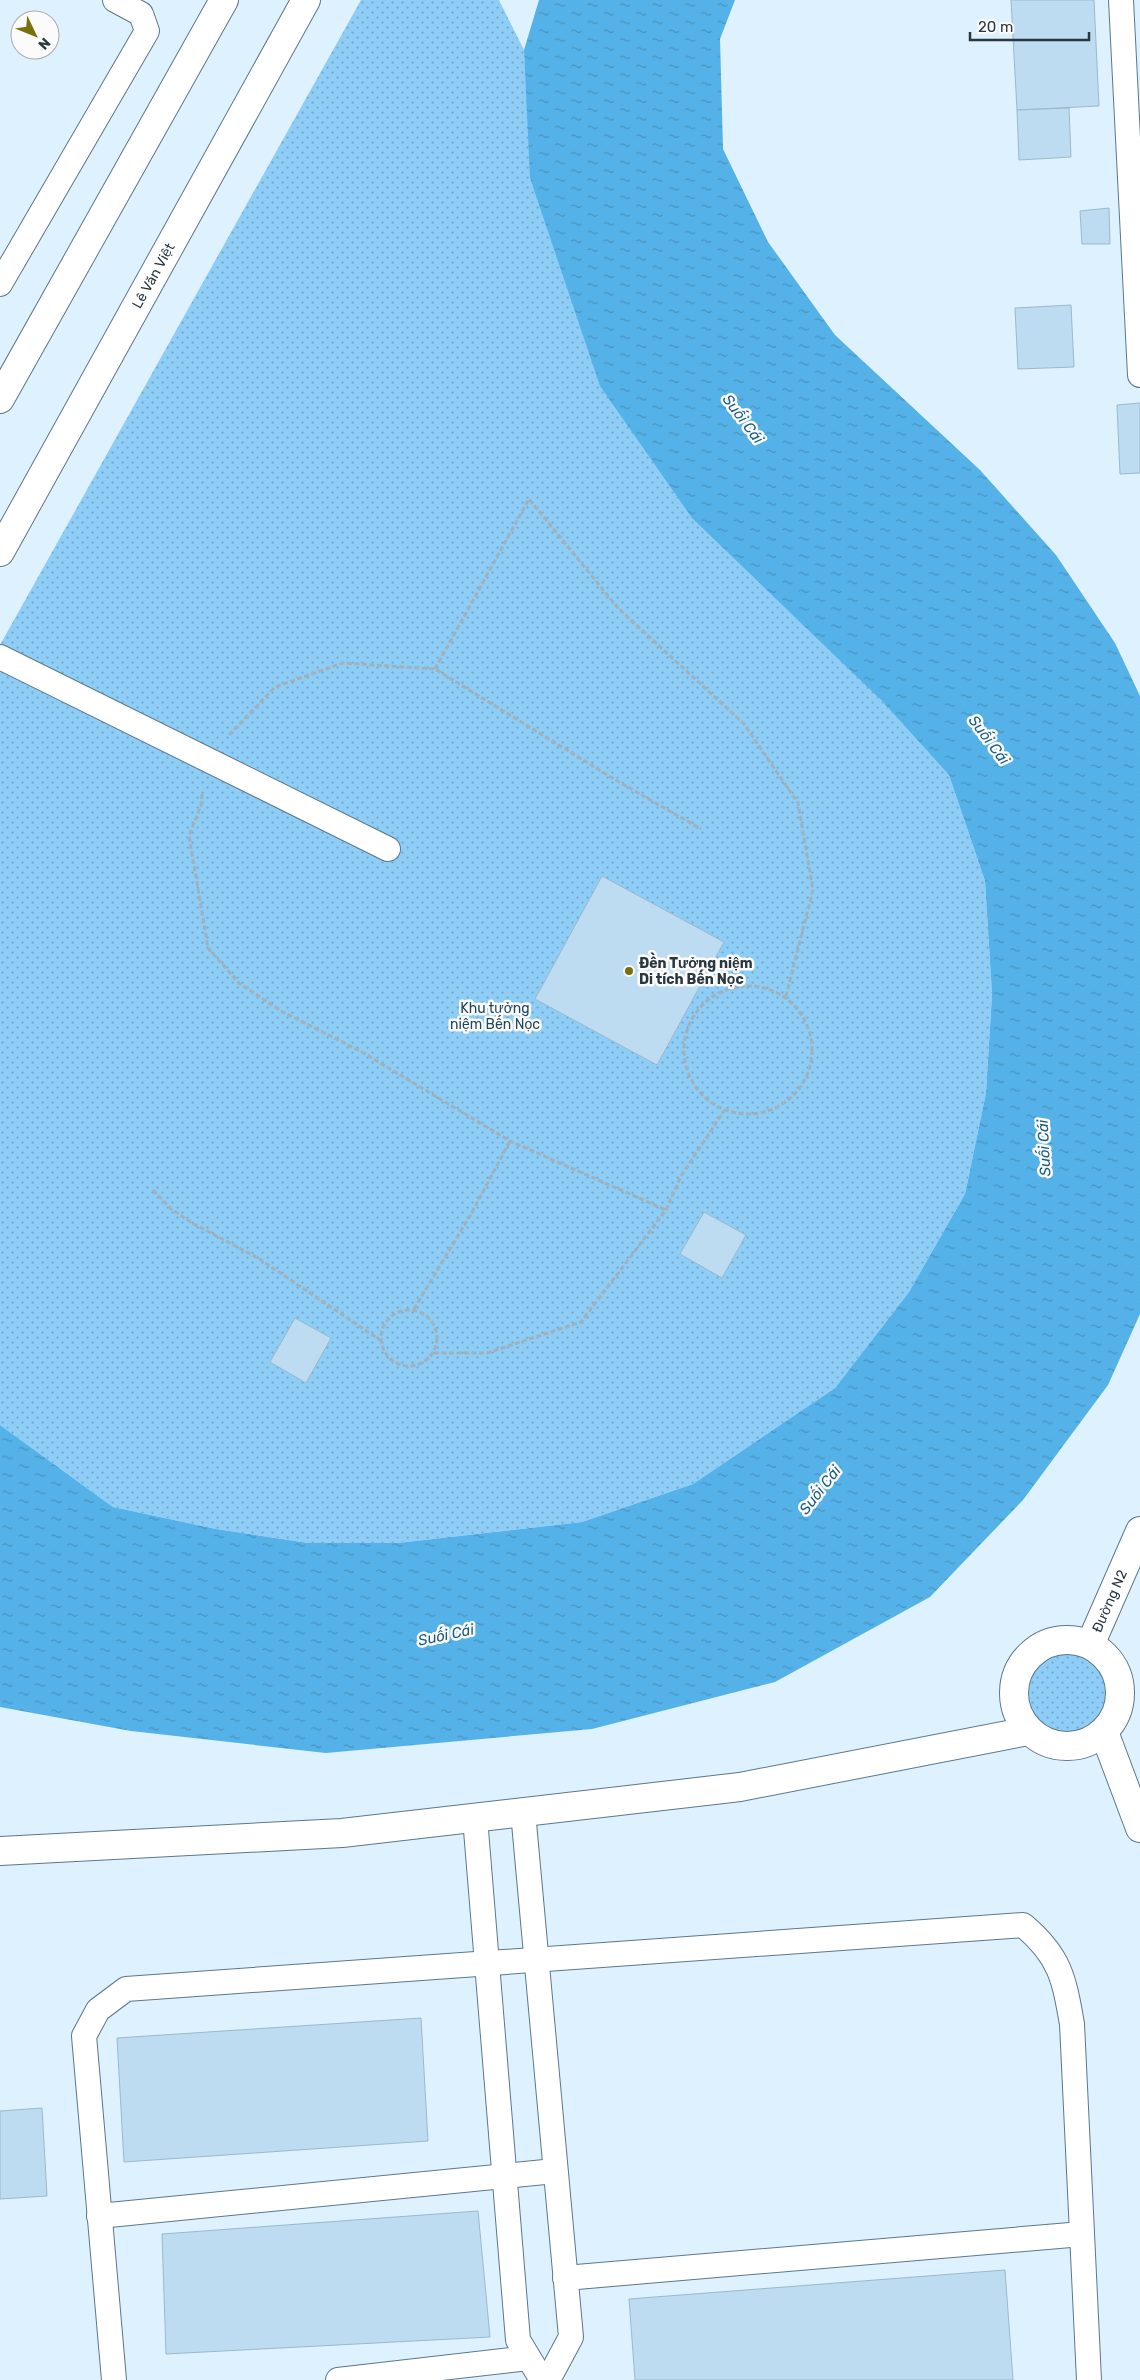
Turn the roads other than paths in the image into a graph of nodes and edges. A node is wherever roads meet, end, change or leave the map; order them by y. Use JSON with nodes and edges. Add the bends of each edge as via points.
{"nodes":[{"id":1,"x":115,"y":0,"type":"edge"},
{"id":2,"x":224,"y":0,"type":"edge"},
{"id":3,"x":306,"y":0,"type":"edge"},
{"id":4,"x":1121,"y":0,"type":"edge"},
{"id":5,"x":0,"y":284,"type":"edge"},
{"id":6,"x":1140,"y":375,"type":"edge"},
{"id":7,"x":0,"y":400,"type":"edge"},
{"id":8,"x":0,"y":552,"type":"edge"},
{"id":9,"x":0,"y":657,"type":"edge"},
{"id":10,"x":388,"y":849,"type":"dead end"},
{"id":11,"x":1140,"y":1531,"type":"edge"},
{"id":12,"x":1090,"y":1645,"type":"junction"},
{"id":13,"x":1028,"y":1731,"type":"junction"},
{"id":14,"x":1104,"y":1732,"type":"junction"},
{"id":15,"x":523,"y":1812,"type":"junction"},
{"id":16,"x":475,"y":1818,"type":"junction"},
{"id":17,"x":1140,"y":1828,"type":"edge"},
{"id":18,"x":0,"y":1852,"type":"edge"},
{"id":19,"x":536,"y":1960,"type":"junction"},
{"id":20,"x":486,"y":1963,"type":"junction"},
{"id":21,"x":556,"y":2171,"type":"junction"},
{"id":22,"x":504,"y":2178,"type":"junction"},
{"id":23,"x":99,"y":2216,"type":"junction"},
{"id":24,"x":1082,"y":2234,"type":"junction"},
{"id":25,"x":565,"y":2278,"type":"junction"},
{"id":26,"x":528,"y":2358,"type":"junction"},
{"id":27,"x":114,"y":2380,"type":"edge"},
{"id":28,"x":338,"y":2380,"type":"edge"},
{"id":29,"x":542,"y":2380,"type":"edge"},
{"id":30,"x":548,"y":2380,"type":"edge"},
{"id":31,"x":1089,"y":2380,"type":"edge"}],
"edges":[{"from":1,"to":5,"type":"lane","via":[[141,14],[147,31]]},
{"from":2,"to":7,"type":"street"},
{"from":3,"to":8,"type":"street","name":"Lê Văn Việt"},
{"from":4,"to":6,"type":"lane"},
{"from":9,"to":10,"type":"lane"},
{"from":11,"to":12,"type":"street","name":"Đường N2"},
{"from":12,"to":13,"type":"street","via":[[1072,1640],[1054,1641],[1037,1649],[1023,1662],[1015,1679],[1013,1697],[1017,1715]]},
{"from":12,"to":14,"type":"street","via":[[1112,1664],[1118,1678],[1118,1706]]},
{"from":13,"to":14,"type":"street","via":[[1057,1746],[1074,1746]]},
{"from":13,"to":15,"type":"street","via":[[740,1787]]},
{"from":14,"to":17,"type":"street"},
{"from":15,"to":16,"type":"street"},
{"from":15,"to":19,"type":"lane"},
{"from":16,"to":18,"type":"street","via":[[342,1833]]},
{"from":16,"to":20,"type":"lane"},
{"from":19,"to":20,"type":"lane"},
{"from":19,"to":21,"type":"lane"},
{"from":19,"to":24,"type":"lane","via":[[1023,1925],[1043,1942],[1064,1979],[1072,2024]]},
{"from":20,"to":22,"type":"lane"},
{"from":20,"to":23,"type":"lane","via":[[126,1989],[98,2010],[84,2036]]},
{"from":21,"to":22,"type":"lane"},
{"from":21,"to":25,"type":"lane"},
{"from":22,"to":23,"type":"lane"},
{"from":22,"to":26,"type":"lane","via":[[518,2340]]},
{"from":23,"to":27,"type":"lane"},
{"from":24,"to":25,"type":"lane"},
{"from":24,"to":31,"type":"lane"},
{"from":25,"to":30,"type":"lane","via":[[571,2337]]},
{"from":26,"to":28,"type":"lane"},
{"from":26,"to":29,"type":"lane"}]}
